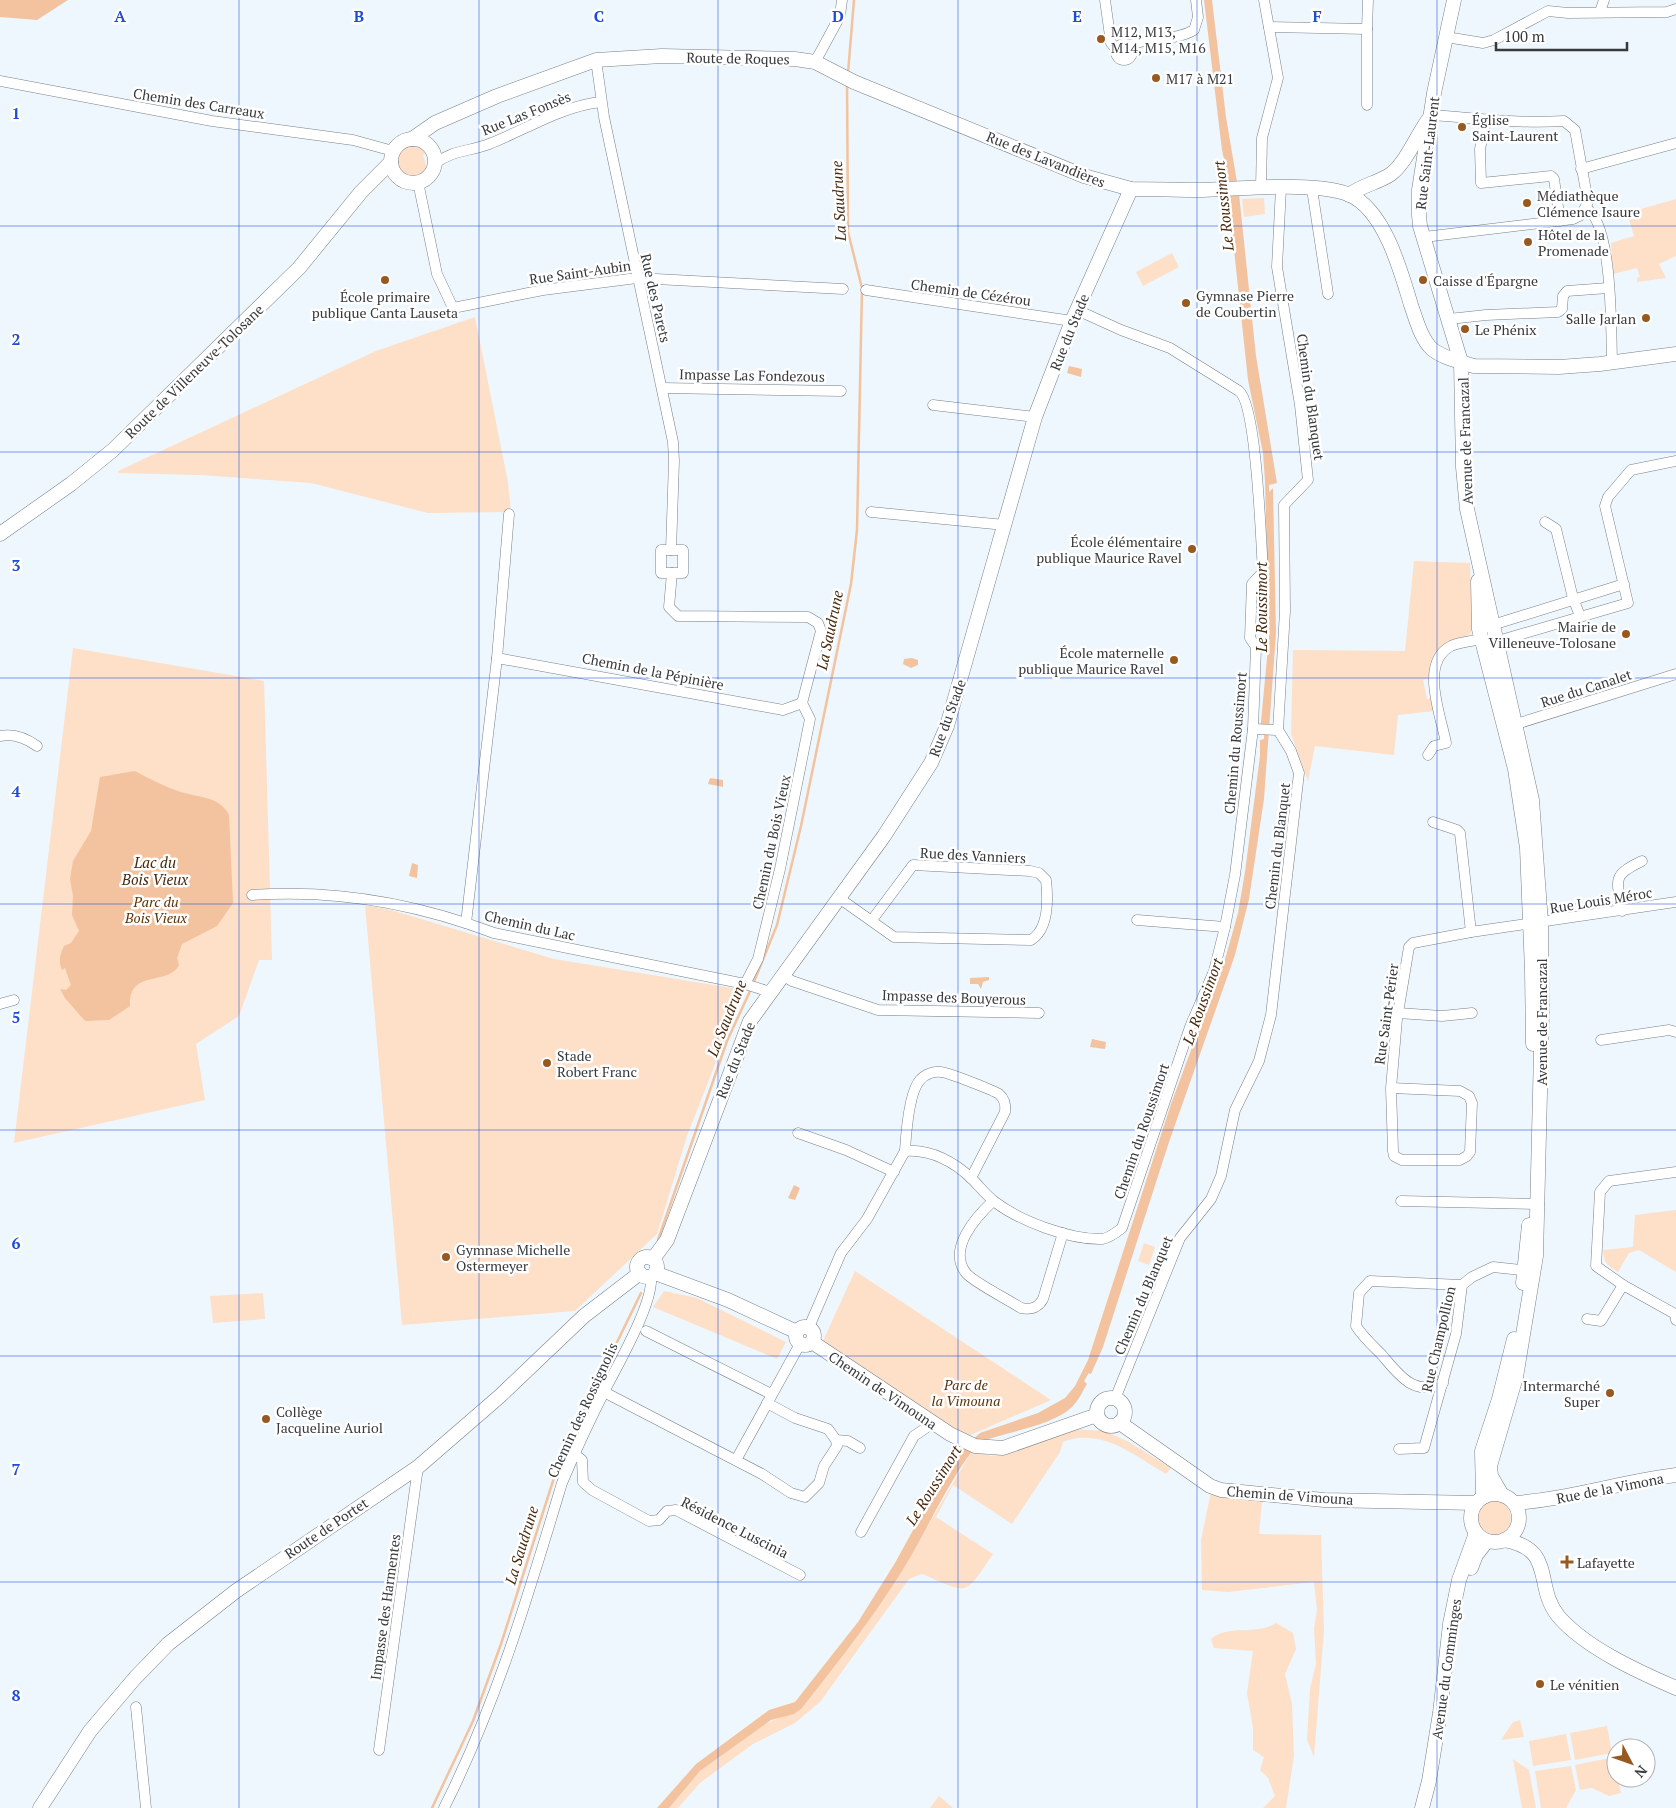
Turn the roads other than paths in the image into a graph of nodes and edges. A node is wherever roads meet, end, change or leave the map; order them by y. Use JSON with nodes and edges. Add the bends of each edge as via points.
{"nodes":[{"id":1,"x":842,"y":0,"type":"edge"},
{"id":2,"x":1105,"y":0,"type":"edge"},
{"id":3,"x":1196,"y":0,"type":"edge"},
{"id":4,"x":1264,"y":0,"type":"edge"},
{"id":5,"x":1368,"y":0,"type":"edge"},
{"id":6,"x":1454,"y":0,"type":"edge"},
{"id":7,"x":1604,"y":0,"type":"edge"},
{"id":8,"x":1676,"y":9,"type":"edge"},
{"id":9,"x":1600,"y":12,"type":"junction"},
{"id":10,"x":1268,"y":26,"type":"junction"},
{"id":11,"x":1367,"y":29,"type":"junction"},
{"id":12,"x":1446,"y":37,"type":"junction"},
{"id":13,"x":596,"y":60,"type":"junction"},
{"id":14,"x":815,"y":62,"type":"junction"},
{"id":15,"x":0,"y":81,"type":"edge"},
{"id":16,"x":602,"y":102,"type":"junction"},
{"id":17,"x":1367,"y":105,"type":"dead end"},
{"id":18,"x":1431,"y":115,"type":"junction"},
{"id":19,"x":448,"y":118,"type":"junction"},
{"id":20,"x":1486,"y":120,"type":"junction"},
{"id":21,"x":412,"y":139,"type":"junction"},
{"id":22,"x":1676,"y":143,"type":"edge"},
{"id":23,"x":392,"y":157,"type":"junction"},
{"id":24,"x":433,"y":157,"type":"junction"},
{"id":25,"x":1581,"y":169,"type":"junction"},
{"id":26,"x":402,"y":180,"type":"junction"},
{"id":27,"x":418,"y":182,"type":"junction"},
{"id":28,"x":368,"y":186,"type":"junction"},
{"id":29,"x":1260,"y":188,"type":"junction"},
{"id":30,"x":1281,"y":188,"type":"junction"},
{"id":31,"x":1312,"y":188,"type":"junction"},
{"id":32,"x":1131,"y":189,"type":"junction"},
{"id":33,"x":1349,"y":195,"type":"junction"},
{"id":34,"x":1586,"y":208,"type":"junction"},
{"id":35,"x":1560,"y":221,"type":"junction"},
{"id":36,"x":1424,"y":237,"type":"junction"},
{"id":37,"x":637,"y":278,"type":"junction"},
{"id":38,"x":1608,"y":288,"type":"junction"},
{"id":39,"x":844,"y":289,"type":"dead end"},
{"id":40,"x":866,"y":290,"type":"dead end"},
{"id":41,"x":1328,"y":294,"type":"dead end"},
{"id":42,"x":1074,"y":315,"type":"junction"},
{"id":43,"x":1449,"y":319,"type":"junction"},
{"id":44,"x":1676,"y":354,"type":"edge"},
{"id":45,"x":1461,"y":362,"type":"junction"},
{"id":46,"x":1612,"y":363,"type":"junction"},
{"id":47,"x":662,"y":388,"type":"junction"},
{"id":48,"x":841,"y":391,"type":"dead end"},
{"id":49,"x":933,"y":405,"type":"dead end"},
{"id":50,"x":1035,"y":418,"type":"junction"},
{"id":51,"x":1676,"y":461,"type":"edge"},
{"id":52,"x":871,"y":512,"type":"dead end"},
{"id":53,"x":509,"y":514,"type":"dead end"},
{"id":54,"x":1545,"y":522,"type":"dead end"},
{"id":55,"x":1005,"y":525,"type":"junction"},
{"id":56,"x":0,"y":534,"type":"edge"},
{"id":57,"x":1624,"y":584,"type":"junction"},
{"id":58,"x":1573,"y":598,"type":"junction"},
{"id":59,"x":1580,"y":616,"type":"junction"},
{"id":60,"x":1487,"y":636,"type":"junction"},
{"id":61,"x":497,"y":658,"type":"junction"},
{"id":62,"x":1676,"y":674,"type":"edge"},
{"id":63,"x":802,"y":703,"type":"junction"},
{"id":64,"x":1510,"y":726,"type":"junction"},
{"id":65,"x":1253,"y":729,"type":"junction"},
{"id":66,"x":1278,"y":730,"type":"junction"},
{"id":67,"x":0,"y":736,"type":"edge"},
{"id":68,"x":37,"y":746,"type":"dead end"},
{"id":69,"x":1428,"y":755,"type":"dead end"},
{"id":70,"x":1433,"y":822,"type":"dead end"},
{"id":71,"x":1642,"y":861,"type":"dead end"},
{"id":72,"x":252,"y":895,"type":"dead end"},
{"id":73,"x":839,"y":898,"type":"junction"},
{"id":74,"x":1676,"y":902,"type":"edge"},
{"id":75,"x":1622,"y":911,"type":"junction"},
{"id":76,"x":872,"y":920,"type":"junction"},
{"id":77,"x":1137,"y":920,"type":"dead end"},
{"id":78,"x":466,"y":923,"type":"junction"},
{"id":79,"x":1535,"y":924,"type":"junction"},
{"id":80,"x":1225,"y":927,"type":"junction"},
{"id":81,"x":1472,"y":932,"type":"junction"},
{"id":82,"x":784,"y":976,"type":"junction"},
{"id":83,"x":748,"y":985,"type":"junction"},
{"id":84,"x":766,"y":992,"type":"junction"},
{"id":85,"x":14,"y":1000,"type":"dead end"},
{"id":86,"x":0,"y":1004,"type":"edge"},
{"id":87,"x":1039,"y":1013,"type":"dead end"},
{"id":88,"x":1398,"y":1013,"type":"junction"},
{"id":89,"x":1472,"y":1013,"type":"dead end"},
{"id":90,"x":1676,"y":1032,"type":"edge"},
{"id":91,"x":1601,"y":1040,"type":"dead end"},
{"id":92,"x":1391,"y":1088,"type":"junction"},
{"id":93,"x":798,"y":1132,"type":"dead end"},
{"id":94,"x":905,"y":1151,"type":"junction"},
{"id":95,"x":894,"y":1172,"type":"junction"},
{"id":96,"x":1676,"y":1172,"type":"edge"},
{"id":97,"x":971,"y":1178,"type":"junction"},
{"id":98,"x":993,"y":1201,"type":"junction"},
{"id":99,"x":1401,"y":1201,"type":"dead end"},
{"id":100,"x":1534,"y":1203,"type":"junction"},
{"id":101,"x":1063,"y":1233,"type":"junction"},
{"id":102,"x":1530,"y":1271,"type":"junction"},
{"id":103,"x":649,"y":1274,"type":"junction"},
{"id":104,"x":1462,"y":1285,"type":"junction"},
{"id":105,"x":1623,"y":1285,"type":"junction"},
{"id":106,"x":1676,"y":1316,"type":"edge"},
{"id":107,"x":1587,"y":1319,"type":"dead end"},
{"id":108,"x":646,"y":1331,"type":"dead end"},
{"id":109,"x":804,"y":1336,"type":"junction"},
{"id":110,"x":1443,"y":1383,"type":"junction"},
{"id":111,"x":604,"y":1392,"type":"junction"},
{"id":112,"x":769,"y":1398,"type":"junction"},
{"id":113,"x":1115,"y":1399,"type":"junction"},
{"id":114,"x":1097,"y":1415,"type":"junction"},
{"id":115,"x":933,"y":1423,"type":"junction"},
{"id":116,"x":1120,"y":1423,"type":"junction"},
{"id":117,"x":836,"y":1440,"type":"junction"},
{"id":118,"x":860,"y":1448,"type":"dead end"},
{"id":119,"x":1399,"y":1449,"type":"dead end"},
{"id":120,"x":574,"y":1454,"type":"junction"},
{"id":121,"x":736,"y":1460,"type":"junction"},
{"id":122,"x":418,"y":1467,"type":"junction"},
{"id":123,"x":1676,"y":1475,"type":"edge"},
{"id":124,"x":1502,"y":1495,"type":"junction"},
{"id":125,"x":1479,"y":1500,"type":"junction"},
{"id":126,"x":1544,"y":1500,"type":"junction"},
{"id":127,"x":1450,"y":1503,"type":"junction"},
{"id":128,"x":1514,"y":1503,"type":"junction"},
{"id":129,"x":1471,"y":1517,"type":"junction"},
{"id":130,"x":861,"y":1532,"type":"dead end"},
{"id":131,"x":1518,"y":1532,"type":"junction"},
{"id":132,"x":1481,"y":1537,"type":"junction"},
{"id":133,"x":800,"y":1575,"type":"dead end"},
{"id":134,"x":1676,"y":1688,"type":"edge"},
{"id":135,"x":136,"y":1707,"type":"dead end"},
{"id":136,"x":378,"y":1750,"type":"dead end"},
{"id":137,"x":40,"y":1808,"type":"edge"},
{"id":138,"x":146,"y":1808,"type":"edge"},
{"id":139,"x":444,"y":1808,"type":"edge"},
{"id":140,"x":1422,"y":1808,"type":"edge"},
{"id":141,"x":1430,"y":1808,"type":"edge"}],
"edges":[{"from":1,"to":14,"type":"street","via":[[840,16]]},
{"from":2,"to":3,"type":"street","via":[[1112,43],[1116,49],[1122,44],[1129,46],[1137,42],[1184,36],[1194,30],[1198,17]]},
{"from":4,"to":10,"type":"street"},
{"from":5,"to":11,"type":"street"},
{"from":6,"to":12,"type":"street","name":"Rue Saint-Laurent"},
{"from":7,"to":9,"type":"street"},
{"from":8,"to":9,"type":"street","via":[[1667,12]]},
{"from":9,"to":12,"type":"street","via":[[1548,12],[1483,43]]},
{"from":10,"to":11,"type":"street"},
{"from":10,"to":29,"type":"street","via":[[1278,78],[1262,138]]},
{"from":11,"to":17,"type":"street"},
{"from":12,"to":18,"type":"street","name":"Rue Saint-Laurent"},
{"from":13,"to":14,"type":"street","name":"Route de Roques","via":[[662,56],[789,58]]},
{"from":13,"to":16,"type":"street","name":"Rue des Parets"},
{"from":13,"to":19,"type":"street","via":[[497,96]]},
{"from":14,"to":32,"type":"street","name":"Rue des Lavandières","via":[[857,83],[1084,176]]},
{"from":15,"to":23,"type":"street","name":"Chemin des Carreaux","via":[[212,121],[353,140]]},
{"from":16,"to":24,"type":"street","name":"Rue Las Fonsès","via":[[575,107],[487,144]]},
{"from":16,"to":37,"type":"street","name":"Rue des Parets"},
{"from":18,"to":20,"type":"street"},
{"from":18,"to":33,"type":"street","via":[[1398,167]]},
{"from":18,"to":36,"type":"street","name":"Rue Saint-Laurent","via":[[1419,190],[1420,226]]},
{"from":19,"to":21,"type":"street"},
{"from":19,"to":24,"type":"street","via":[[435,136]]},
{"from":20,"to":25,"type":"street","via":[[1570,123],[1575,130]]},
{"from":20,"to":35,"type":"street","via":[[1480,148],[1482,183],[1551,176]]},
{"from":21,"to":23,"type":"street","via":[[401,142]]},
{"from":21,"to":24,"type":"street","via":[[422,141]]},
{"from":22,"to":25,"type":"street"},
{"from":23,"to":26,"type":"street","via":[[394,172]]},
{"from":23,"to":28,"type":"street","name":"Route de Villeneuve-Tolosane"},
{"from":24,"to":27,"type":"street","via":[[430,173]]},
{"from":25,"to":34,"type":"street","via":[[1588,202]]},
{"from":26,"to":27,"type":"street"},
{"from":26,"to":28,"type":"street"},
{"from":27,"to":37,"type":"street","name":"Rue Saint-Aubin","via":[[437,274],[453,308],[542,290]]},
{"from":28,"to":56,"type":"street","name":"Route de Villeneuve-Tolosane","via":[[299,268],[94,467]]},
{"from":29,"to":30,"type":"street","name":"Rue des Lavandières"},
{"from":29,"to":32,"type":"street","name":"Rue des Lavandières"},
{"from":30,"to":31,"type":"street","name":"Rue des Lavandières"},
{"from":30,"to":66,"type":"street","name":"Chemin du Blanquet","via":[[1277,267],[1300,405],[1308,480],[1284,505],[1284,612]]},
{"from":31,"to":33,"type":"street","name":"Rue des Lavandières"},
{"from":31,"to":41,"type":"street"},
{"from":32,"to":42,"type":"street","name":"Rue du Stade"},
{"from":33,"to":45,"type":"street","name":"Rue des Lavandières","via":[[1364,204],[1376,218],[1394,254],[1415,318],[1428,345]]},
{"from":34,"to":35,"type":"street","via":[[1573,219]]},
{"from":34,"to":38,"type":"street","via":[[1596,216],[1606,247]]},
{"from":35,"to":36,"type":"street"},
{"from":36,"to":43,"type":"street","name":"Rue Saint-Laurent"},
{"from":37,"to":39,"type":"street","name":"Rue Saint-Aubin"},
{"from":37,"to":47,"type":"street","name":"Rue des Parets"},
{"from":38,"to":43,"type":"street","via":[[1564,292],[1562,309],[1558,312]]},
{"from":38,"to":46,"type":"street"},
{"from":40,"to":42,"type":"street","name":"Chemin de Cézérou"},
{"from":42,"to":50,"type":"street","name":"Rue du Stade"},
{"from":42,"to":65,"type":"street","name":"Chemin du Roussimort","via":[[1170,348],[1244,394],[1256,460],[1263,572],[1252,584],[1250,638],[1256,647]]},
{"from":43,"to":45,"type":"street","name":"Rue Saint-Laurent"},
{"from":44,"to":46,"type":"street","name":"Rue des Lavandières"},
{"from":45,"to":46,"type":"street","name":"Rue des Lavandières","via":[[1474,366],[1559,367]]},
{"from":45,"to":60,"type":"street","name":"Avenue de Francazal","via":[[1463,467]]},
{"from":47,"to":48,"type":"street","name":"Impasse Las Fondezous"},
{"from":47,"to":63,"type":"street","name":"Rue des Parets","via":[[674,461],[671,547],[661,550],[661,573],[672,573],[670,607],[678,616],[808,617],[818,623],[820,631]]},
{"from":49,"to":50,"type":"street"},
{"from":50,"to":55,"type":"street","name":"Rue du Stade"},
{"from":51,"to":57,"type":"street","via":[[1632,470],[1608,497],[1606,506]]},
{"from":52,"to":55,"type":"street"},
{"from":53,"to":61,"type":"street"},
{"from":54,"to":58,"type":"street","via":[[1556,529]]},
{"from":55,"to":73,"type":"street","name":"Rue du Stade","via":[[948,726],[931,763]]},
{"from":57,"to":58,"type":"street"},
{"from":57,"to":59,"type":"street","via":[[1628,603]]},
{"from":58,"to":59,"type":"street"},
{"from":58,"to":60,"type":"street"},
{"from":59,"to":60,"type":"street"},
{"from":60,"to":64,"type":"street","name":"Avenue de Francazal"},
{"from":60,"to":69,"type":"street","via":[[1449,647],[1437,660],[1433,680],[1446,743],[1434,746]]},
{"from":61,"to":63,"type":"street","name":"Chemin de la Pépinière","via":[[783,710]]},
{"from":61,"to":78,"type":"street"},
{"from":62,"to":64,"type":"street","name":"Rue du Canalet"},
{"from":63,"to":83,"type":"street","name":"Chemin du Bois Vieux","via":[[810,719],[782,860],[758,959]]},
{"from":64,"to":79,"type":"street","name":"Avenue de Francazal"},
{"from":65,"to":66,"type":"street"},
{"from":65,"to":80,"type":"street","name":"Chemin du Roussimort","via":[[1235,875]]},
{"from":66,"to":113,"type":"street","name":"Chemin du Blanquet","via":[[1299,773],[1271,1015],[1259,1061],[1235,1110],[1221,1176],[1211,1199],[1180,1238]]},
{"from":67,"to":68,"type":"street","via":[[8,734],[26,738]]},
{"from":70,"to":81,"type":"street","via":[[1460,833]]},
{"from":71,"to":75,"type":"street","via":[[1622,871],[1617,880]]},
{"from":72,"to":78,"type":"street","name":"Chemin du Lac","via":[[326,893],[392,902]]},
{"from":73,"to":76,"type":"street","name":"Rue des Vanniers"},
{"from":73,"to":82,"type":"street","name":"Rue du Stade"},
{"from":74,"to":75,"type":"street","name":"Rue Louis Méroc"},
{"from":75,"to":79,"type":"street","name":"Rue Louis Méroc"},
{"from":76,"to":76,"type":"street","name":"Rue des Vanniers","via":[[913,865],[1030,871],[1039,873],[1046,880],[1044,922],[1038,936],[1032,940],[894,937]]},
{"from":77,"to":80,"type":"street"},
{"from":78,"to":83,"type":"street","name":"Chemin du Lac","via":[[494,933]]},
{"from":79,"to":81,"type":"street","name":"Rue Saint-Périer"},
{"from":79,"to":100,"type":"street","name":"Avenue de Francazal"},
{"from":80,"to":101,"type":"street","name":"Chemin du Roussimort","via":[[1214,971],[1190,1027],[1125,1224],[1104,1239]]},
{"from":81,"to":88,"type":"street","name":"Rue Saint-Périer","via":[[1414,943],[1410,947]]},
{"from":82,"to":84,"type":"street","name":"Rue du Stade"},
{"from":82,"to":87,"type":"street","name":"Impasse des Bouyerous","via":[[878,1010]]},
{"from":83,"to":84,"type":"street","name":"Chemin du Lac"},
{"from":84,"to":103,"type":"street","name":"Rue du Stade","via":[[743,1034],[667,1240],[653,1258],[657,1265]]},
{"from":85,"to":86,"type":"street"},
{"from":88,"to":89,"type":"street","via":[[1442,1016]]},
{"from":88,"to":92,"type":"street","name":"Rue Saint-Périer"},
{"from":90,"to":91,"type":"street","via":[[1669,1030]]},
{"from":92,"to":92,"type":"street","name":"Rue Saint-Périer","via":[[1460,1091],[1469,1096],[1472,1103],[1470,1152],[1467,1156],[1460,1160],[1402,1160],[1394,1156]]},
{"from":93,"to":95,"type":"street"},
{"from":94,"to":95,"type":"street"},
{"from":94,"to":97,"type":"street","via":[[936,1153]]},
{"from":94,"to":97,"type":"street","via":[[910,1111],[918,1081],[923,1076],[942,1072],[999,1094],[1006,1105],[1006,1112]]},
{"from":95,"to":109,"type":"street","via":[[867,1219],[841,1253]]},
{"from":96,"to":105,"type":"street","via":[[1609,1182],[1600,1192],[1596,1266]]},
{"from":97,"to":98,"type":"street"},
{"from":98,"to":101,"type":"street","via":[[1021,1218]]},
{"from":98,"to":101,"type":"street","via":[[979,1214],[960,1247],[959,1259],[966,1273],[1021,1308],[1031,1309],[1043,1299]]},
{"from":99,"to":100,"type":"street"},
{"from":100,"to":102,"type":"street","name":"Avenue de Francazal"},
{"from":102,"to":104,"type":"street","name":"Rue Champollion","via":[[1493,1268]]},
{"from":102,"to":124,"type":"street","name":"Avenue de Francazal","via":[[1516,1377],[1490,1466],[1490,1476]]},
{"from":102,"to":125,"type":"street","name":"Avenue de Francazal","via":[[1509,1363],[1482,1451]]},
{"from":103,"to":109,"type":"street","name":"Chemin de Vimouna","via":[[728,1300]]},
{"from":103,"to":111,"type":"street","name":"Chemin des Rossignolis","via":[[650,1290],[630,1341]]},
{"from":103,"to":122,"type":"street","name":"Route de Portet","via":[[584,1316],[500,1396]]},
{"from":104,"to":110,"type":"street","name":"Rue Champollion","via":[[1456,1334]]},
{"from":104,"to":110,"type":"street","via":[[1370,1281],[1359,1293],[1356,1326],[1402,1378],[1431,1389]]},
{"from":105,"to":106,"type":"street"},
{"from":105,"to":107,"type":"street","via":[[1601,1321]]},
{"from":108,"to":112,"type":"street"},
{"from":109,"to":112,"type":"street"},
{"from":109,"to":115,"type":"street","name":"Chemin de Vimouna"},
{"from":110,"to":119,"type":"street","name":"Rue Champollion","via":[[1424,1448]]},
{"from":111,"to":120,"type":"street","name":"Chemin des Rossignolis"},
{"from":111,"to":121,"type":"street"},
{"from":112,"to":117,"type":"street","via":[[795,1418],[828,1429]]},
{"from":112,"to":121,"type":"street"},
{"from":113,"to":114,"type":"street","via":[[1106,1399],[1100,1404]]},
{"from":113,"to":116,"type":"street","via":[[1124,1409]]},
{"from":114,"to":115,"type":"street","name":"Chemin de Vimouna","via":[[1003,1448],[970,1444]]},
{"from":114,"to":116,"type":"street","via":[[1106,1425]]},
{"from":115,"to":130,"type":"street","via":[[914,1436]]},
{"from":116,"to":127,"type":"street","name":"Chemin de Vimouna","via":[[1210,1486],[1221,1490],[1324,1500]]},
{"from":117,"to":118,"type":"street","via":[[848,1441]]},
{"from":117,"to":121,"type":"street","via":[[819,1483],[805,1497],[792,1493]]},
{"from":120,"to":133,"type":"street","name":"Résidence Luscinia","via":[[582,1460],[583,1482],[649,1521],[659,1520],[667,1511],[676,1510]]},
{"from":120,"to":139,"type":"street","name":"Chemin des Rossignolis","via":[[495,1693]]},
{"from":122,"to":136,"type":"street","name":"Impasse des Harmentes"},
{"from":122,"to":137,"type":"street","name":"Route de Portet","via":[[236,1590],[168,1644],[90,1731]]},
{"from":123,"to":126,"type":"street","name":"Rue de la Vimona","via":[[1641,1479]]},
{"from":124,"to":125,"type":"street","via":[[1493,1494]]},
{"from":124,"to":128,"type":"street"},
{"from":125,"to":127,"type":"street","name":"Chemin de Vimouna"},
{"from":125,"to":129,"type":"street"},
{"from":126,"to":128,"type":"street","name":"Rue de la Vimona"},
{"from":126,"to":131,"type":"street","name":"Rue de la Vimona"},
{"from":127,"to":129,"type":"street"},
{"from":128,"to":131,"type":"street","via":[[1518,1511]]},
{"from":129,"to":132,"type":"street"},
{"from":131,"to":132,"type":"street","via":[[1504,1540]]},
{"from":131,"to":134,"type":"street","via":[[1538,1559],[1547,1595],[1568,1625],[1597,1647]]},
{"from":132,"to":140,"type":"street","name":"Avenue du Comminges","via":[[1459,1580],[1429,1781]]},
{"from":132,"to":141,"type":"street","name":"Avenue du Comminges","via":[[1462,1604],[1446,1736]]},
{"from":135,"to":138,"type":"street"}]}
